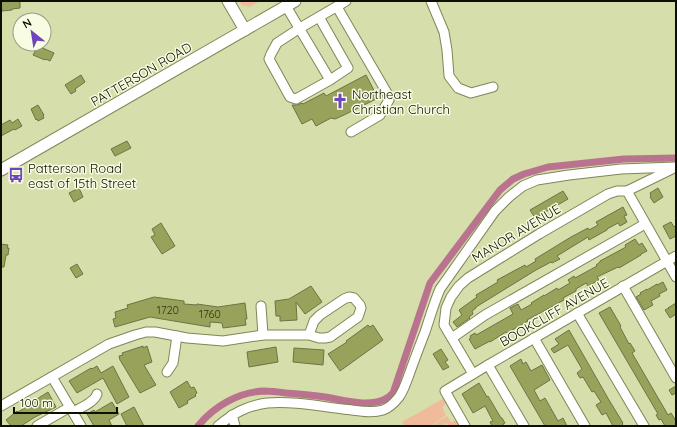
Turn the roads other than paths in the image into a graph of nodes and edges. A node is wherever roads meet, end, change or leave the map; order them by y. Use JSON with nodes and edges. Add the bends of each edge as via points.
{"nodes":[{"id":1,"x":228,"y":1,"type":"edge"},
{"id":2,"x":346,"y":1,"type":"edge"},
{"id":3,"x":431,"y":1,"type":"edge"},
{"id":4,"x":290,"y":3,"type":"edge"},
{"id":5,"x":337,"y":7,"type":"junction"},
{"id":6,"x":319,"y":17,"type":"junction"},
{"id":7,"x":300,"y":28,"type":"junction"},
{"id":8,"x":245,"y":30,"type":"junction"},
{"id":9,"x":330,"y":80,"type":"junction"},
{"id":10,"x":493,"y":86,"type":"dead end"},
{"id":11,"x":351,"y":132,"type":"dead end"},
{"id":12,"x":676,"y":167,"type":"edge"},
{"id":13,"x":1,"y":170,"type":"edge"},
{"id":14,"x":627,"y":191,"type":"junction"},
{"id":15,"x":645,"y":224,"type":"junction"},
{"id":16,"x":676,"y":256,"type":"edge"},
{"id":17,"x":667,"y":261,"type":"junction"},
{"id":18,"x":676,"y":277,"type":"edge"},
{"id":19,"x":623,"y":286,"type":"junction"},
{"id":20,"x":261,"y":306,"type":"dead end"},
{"id":21,"x":577,"y":313,"type":"junction"},
{"id":22,"x":263,"y":335,"type":"junction"},
{"id":23,"x":309,"y":335,"type":"junction"},
{"id":24,"x":177,"y":336,"type":"junction"},
{"id":25,"x":452,"y":338,"type":"junction"},
{"id":26,"x":534,"y":338,"type":"junction"},
{"id":27,"x":488,"y":365,"type":"junction"},
{"id":28,"x":167,"y":372,"type":"dead end"},
{"id":29,"x":473,"y":374,"type":"junction"},
{"id":30,"x":52,"y":377,"type":"junction"},
{"id":31,"x":676,"y":378,"type":"edge"},
{"id":32,"x":97,"y":394,"type":"dead end"},
{"id":33,"x":1,"y":406,"type":"edge"},
{"id":34,"x":72,"y":409,"type":"junction"},
{"id":35,"x":232,"y":415,"type":"junction"},
{"id":36,"x":37,"y":426,"type":"edge"},
{"id":37,"x":81,"y":426,"type":"edge"},
{"id":38,"x":218,"y":426,"type":"edge"},
{"id":39,"x":236,"y":426,"type":"edge"},
{"id":40,"x":465,"y":426,"type":"edge"},
{"id":41,"x":524,"y":426,"type":"edge"},
{"id":42,"x":585,"y":426,"type":"edge"},
{"id":43,"x":644,"y":426,"type":"edge"}],
"edges":[{"from":1,"to":8,"type":"main road"},
{"from":2,"to":5,"type":"street"},
{"from":3,"to":10,"type":"street","via":[[444,32],[448,76],[458,88],[471,93]]},
{"from":4,"to":7,"type":"street","via":[[292,16]]},
{"from":4,"to":8,"type":"main road","name":"PATTERSON ROAD"},
{"from":5,"to":6,"type":"street"},
{"from":5,"to":11,"type":"street","via":[[389,100],[380,115]]},
{"from":6,"to":7,"type":"street"},
{"from":6,"to":9,"type":"street","via":[[348,68]]},
{"from":7,"to":9,"type":"street"},
{"from":7,"to":9,"type":"street","via":[[277,43],[269,59],[290,97],[296,99]]},
{"from":8,"to":13,"type":"main road","name":"PATTERSON ROAD"},
{"from":12,"to":14,"type":"street","name":"MANOR AVENUE"},
{"from":12,"to":35,"type":"street","via":[[569,174],[537,180],[523,186],[509,197],[495,211],[440,288],[400,395],[396,402],[382,410],[368,412],[280,402],[255,406]]},
{"from":14,"to":15,"type":"street"},
{"from":14,"to":25,"type":"street","name":"MANOR AVENUE","via":[[608,194],[468,278],[459,286],[446,308],[444,325]]},
{"from":15,"to":17,"type":"street"},
{"from":15,"to":25,"type":"street","via":[[485,315]]},
{"from":16,"to":17,"type":"street","name":"BOOKCLIFF AVENUE"},
{"from":17,"to":18,"type":"street"},
{"from":17,"to":19,"type":"street","name":"BOOKCLIFF AVENUE"},
{"from":19,"to":21,"type":"street","name":"BOOKCLIFF AVENUE"},
{"from":19,"to":31,"type":"street"},
{"from":20,"to":22,"type":"street"},
{"from":21,"to":26,"type":"street","name":"BOOKCLIFF AVENUE"},
{"from":21,"to":43,"type":"street"},
{"from":22,"to":23,"type":"street"},
{"from":22,"to":24,"type":"street","via":[[223,341]]},
{"from":23,"to":23,"type":"street","via":[[319,338],[330,337],[358,317],[361,308],[358,301],[354,298],[344,299],[320,315],[314,321]]},
{"from":24,"to":28,"type":"street","via":[[173,363]]},
{"from":24,"to":30,"type":"street","via":[[154,332],[136,335],[109,344]]},
{"from":25,"to":29,"type":"street"},
{"from":26,"to":27,"type":"street","name":"BOOKCLIFF AVENUE"},
{"from":26,"to":42,"type":"street"},
{"from":27,"to":29,"type":"street","name":"BOOKCLIFF AVENUE"},
{"from":27,"to":41,"type":"street"},
{"from":29,"to":40,"type":"street","name":"BOOKCLIFF AVENUE","via":[[445,391]]},
{"from":30,"to":33,"type":"street"},
{"from":30,"to":34,"type":"street"},
{"from":32,"to":34,"type":"street","via":[[92,401]]},
{"from":34,"to":36,"type":"street"},
{"from":34,"to":37,"type":"street"},
{"from":35,"to":38,"type":"street"},
{"from":35,"to":39,"type":"street"}]}
